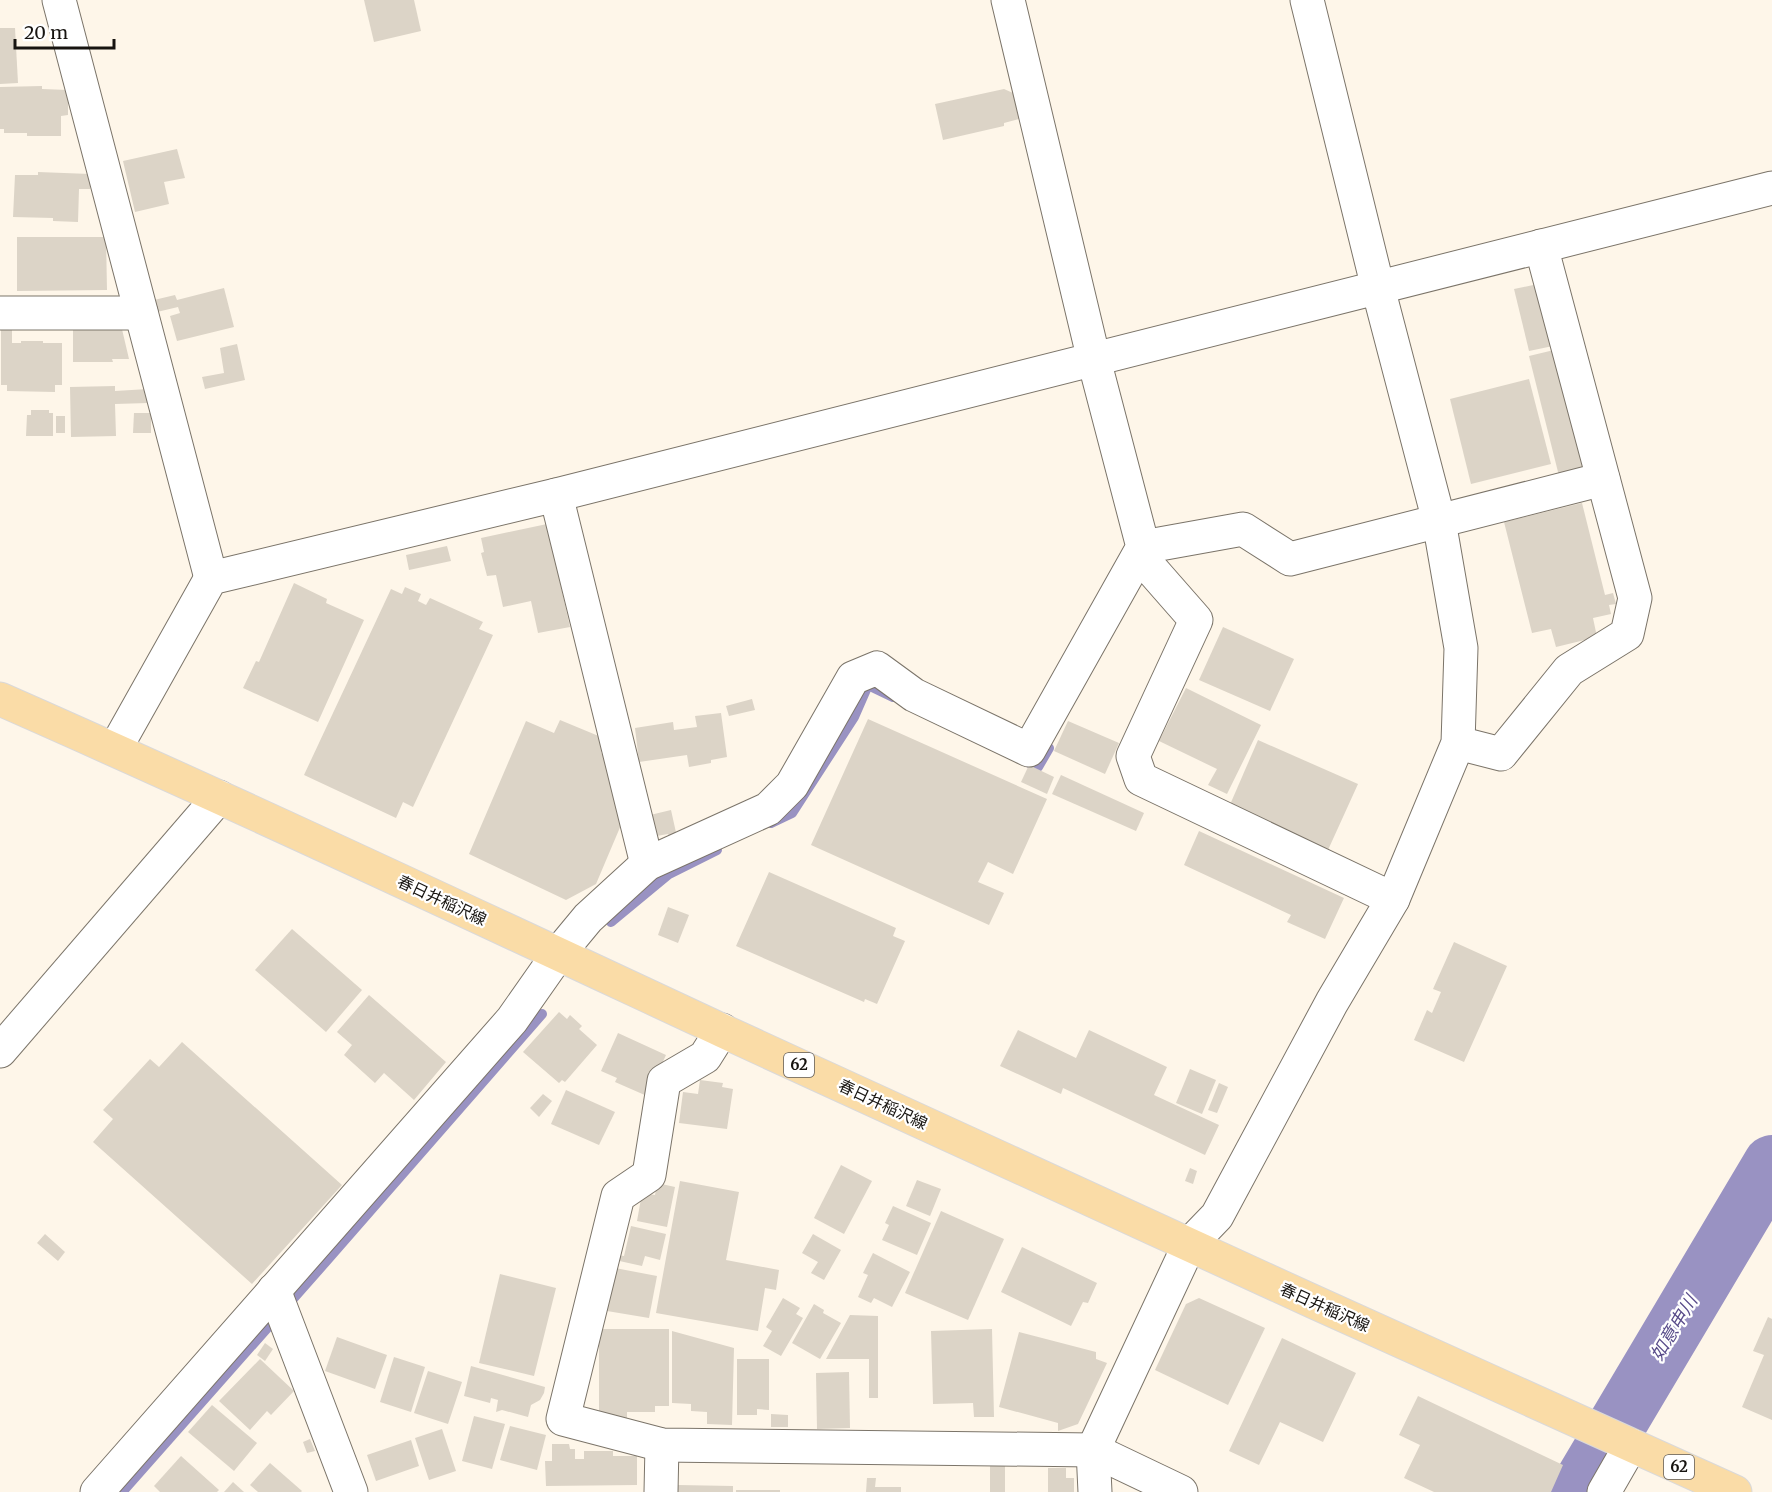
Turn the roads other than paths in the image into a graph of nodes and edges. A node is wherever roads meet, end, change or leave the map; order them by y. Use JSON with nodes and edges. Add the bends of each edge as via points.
{"nodes":[{"id":1,"x":59,"y":0,"type":"edge"},
{"id":2,"x":1008,"y":0,"type":"edge"},
{"id":3,"x":1307,"y":0,"type":"edge"},
{"id":4,"x":1772,"y":188,"type":"edge"},
{"id":5,"x":1541,"y":246,"type":"junction"},
{"id":6,"x":1378,"y":288,"type":"junction"},
{"id":7,"x":0,"y":313,"type":"edge"},
{"id":8,"x":141,"y":313,"type":"junction"},
{"id":9,"x":1094,"y":360,"type":"junction"},
{"id":10,"x":1603,"y":479,"type":"junction"},
{"id":11,"x":556,"y":495,"type":"junction"},
{"id":12,"x":1439,"y":521,"type":"junction"},
{"id":13,"x":1141,"y":551,"type":"junction"},
{"id":14,"x":211,"y":578,"type":"junction"},
{"id":15,"x":0,"y":699,"type":"edge"},
{"id":16,"x":1458,"y":743,"type":"junction"},
{"id":17,"x":115,"y":749,"type":"junction"},
{"id":18,"x":219,"y":797,"type":"junction"},
{"id":19,"x":647,"y":864,"type":"junction"},
{"id":20,"x":1393,"y":899,"type":"junction"},
{"id":21,"x":559,"y":953,"type":"junction"},
{"id":22,"x":722,"y":1030,"type":"junction"},
{"id":23,"x":0,"y":1051,"type":"edge"},
{"id":24,"x":1189,"y":1245,"type":"junction"},
{"id":25,"x":275,"y":1291,"type":"junction"},
{"id":26,"x":1617,"y":1439,"type":"junction"},
{"id":27,"x":662,"y":1445,"type":"junction"},
{"id":28,"x":1094,"y":1450,"type":"junction"},
{"id":29,"x":97,"y":1492,"type":"edge"},
{"id":30,"x":351,"y":1492,"type":"edge"},
{"id":31,"x":661,"y":1492,"type":"edge"},
{"id":32,"x":1095,"y":1492,"type":"edge"},
{"id":33,"x":1181,"y":1492,"type":"edge"},
{"id":34,"x":1604,"y":1492,"type":"edge"},
{"id":35,"x":1735,"y":1492,"type":"edge"}],
"edges":[{"from":1,"to":8,"type":"street"},
{"from":2,"to":9,"type":"street"},
{"from":3,"to":6,"type":"street"},
{"from":4,"to":5,"type":"street"},
{"from":5,"to":6,"type":"street"},
{"from":5,"to":10,"type":"street"},
{"from":6,"to":9,"type":"street"},
{"from":6,"to":12,"type":"street"},
{"from":7,"to":8,"type":"street"},
{"from":8,"to":14,"type":"street"},
{"from":9,"to":11,"type":"street"},
{"from":9,"to":13,"type":"street"},
{"from":10,"to":12,"type":"street"},
{"from":10,"to":16,"type":"street","via":[[1635,598],[1627,634],[1569,670],[1501,754]]},
{"from":11,"to":14,"type":"street"},
{"from":11,"to":19,"type":"street"},
{"from":12,"to":13,"type":"street","via":[[1290,559],[1243,529]]},
{"from":12,"to":16,"type":"street","via":[[1461,648]]},
{"from":13,"to":19,"type":"street","via":[[1029,750],[914,695],[877,668],[853,678],[792,785],[768,809]]},
{"from":13,"to":20,"type":"street","via":[[1196,620],[1132,756],[1141,779]]},
{"from":14,"to":17,"type":"street"},
{"from":15,"to":17,"type":"main road","name":"春日井稲沢線","number":"62"},
{"from":16,"to":20,"type":"street"},
{"from":17,"to":18,"type":"main road","name":"春日井稲沢線","number":"62"},
{"from":18,"to":21,"type":"main road","name":"春日井稲沢線","number":"62"},
{"from":18,"to":23,"type":"street"},
{"from":19,"to":21,"type":"street","via":[[588,918]]},
{"from":20,"to":24,"type":"street","via":[[1332,1002],[1217,1216]]},
{"from":21,"to":22,"type":"main road","name":"春日井稲沢線","number":"62"},
{"from":21,"to":25,"type":"street","via":[[512,1020]]},
{"from":22,"to":24,"type":"main road","name":"春日井稲沢線","number":"62"},
{"from":22,"to":27,"type":"street","via":[[705,1057],[664,1081],[649,1175],[618,1196],[563,1419]]},
{"from":24,"to":26,"type":"main road","name":"春日井稲沢線","number":"62"},
{"from":24,"to":28,"type":"street"},
{"from":25,"to":29,"type":"street"},
{"from":25,"to":30,"type":"street"},
{"from":26,"to":34,"type":"street"},
{"from":26,"to":35,"type":"main road","name":"春日井稲沢線","number":"62"},
{"from":27,"to":28,"type":"street"},
{"from":27,"to":31,"type":"street"},
{"from":28,"to":32,"type":"street"},
{"from":28,"to":33,"type":"street"}]}
